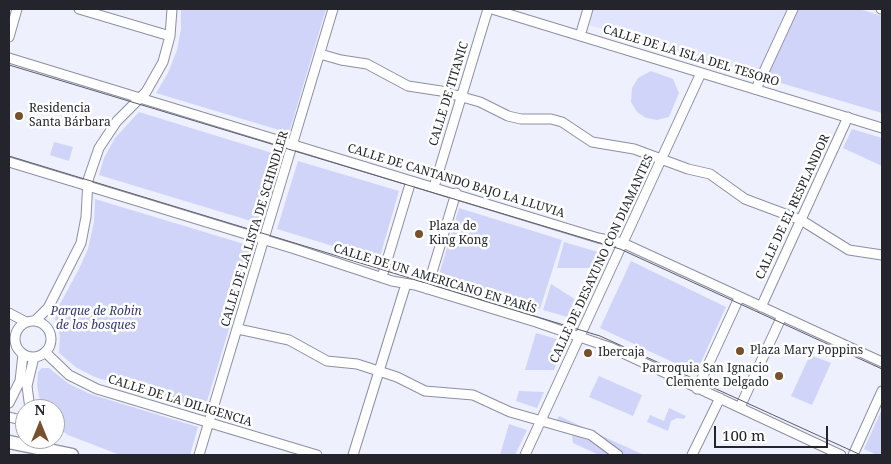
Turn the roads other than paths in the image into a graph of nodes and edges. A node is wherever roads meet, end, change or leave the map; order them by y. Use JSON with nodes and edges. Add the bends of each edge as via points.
{"nodes":[{"id":1,"x":17,"y":9,"type":"edge"},
{"id":2,"x":78,"y":9,"type":"edge"},
{"id":3,"x":172,"y":9,"type":"edge"},
{"id":4,"x":333,"y":9,"type":"edge"},
{"id":5,"x":488,"y":9,"type":"edge"},
{"id":6,"x":492,"y":9,"type":"edge"},
{"id":7,"x":588,"y":9,"type":"edge"},
{"id":8,"x":793,"y":9,"type":"edge"},
{"id":9,"x":170,"y":36,"type":"junction"},
{"id":10,"x":580,"y":36,"type":"junction"},
{"id":11,"x":9,"y":37,"type":"edge"},
{"id":12,"x":320,"y":54,"type":"junction"},
{"id":13,"x":9,"y":58,"type":"edge"},
{"id":14,"x":701,"y":73,"type":"junction"},
{"id":15,"x":756,"y":89,"type":"junction"},
{"id":16,"x":461,"y":97,"type":"junction"},
{"id":17,"x":140,"y":98,"type":"junction"},
{"id":18,"x":848,"y":118,"type":"junction"},
{"id":19,"x":882,"y":128,"type":"edge"},
{"id":20,"x":293,"y":143,"type":"junction"},
{"id":21,"x":662,"y":159,"type":"junction"},
{"id":22,"x":9,"y":162,"type":"edge"},
{"id":23,"x":411,"y":181,"type":"junction"},
{"id":24,"x":434,"y":187,"type":"junction"},
{"id":25,"x":87,"y":188,"type":"junction"},
{"id":26,"x":456,"y":194,"type":"junction"},
{"id":27,"x":801,"y":220,"type":"junction"},
{"id":28,"x":264,"y":241,"type":"junction"},
{"id":29,"x":623,"y":243,"type":"junction"},
{"id":30,"x":882,"y":255,"type":"edge"},
{"id":31,"x":382,"y":277,"type":"junction"},
{"id":32,"x":406,"y":284,"type":"junction"},
{"id":33,"x":427,"y":289,"type":"junction"},
{"id":34,"x":739,"y":298,"type":"junction"},
{"id":35,"x":761,"y":306,"type":"junction"},
{"id":36,"x":9,"y":313,"type":"edge"},
{"id":37,"x":782,"y":316,"type":"junction"},
{"id":38,"x":30,"y":321,"type":"junction"},
{"id":39,"x":238,"y":329,"type":"junction"},
{"id":40,"x":580,"y":338,"type":"junction"},
{"id":41,"x":45,"y":352,"type":"junction"},
{"id":42,"x":23,"y":354,"type":"junction"},
{"id":43,"x":34,"y":357,"type":"junction"},
{"id":44,"x":882,"y":362,"type":"edge"},
{"id":45,"x":378,"y":372,"type":"junction"},
{"id":46,"x":697,"y":389,"type":"junction"},
{"id":47,"x":882,"y":391,"type":"edge"},
{"id":48,"x":720,"y":398,"type":"junction"},
{"id":49,"x":29,"y":399,"type":"edge"},
{"id":50,"x":9,"y":403,"type":"edge"},
{"id":51,"x":740,"y":407,"type":"junction"},
{"id":52,"x":541,"y":422,"type":"junction"},
{"id":53,"x":209,"y":423,"type":"junction"},
{"id":54,"x":51,"y":449,"type":"edge"},
{"id":55,"x":72,"y":455,"type":"edge"},
{"id":56,"x":199,"y":455,"type":"edge"},
{"id":57,"x":317,"y":455,"type":"edge"},
{"id":58,"x":353,"y":455,"type":"edge"},
{"id":59,"x":524,"y":455,"type":"edge"},
{"id":60,"x":618,"y":455,"type":"edge"},
{"id":61,"x":692,"y":455,"type":"edge"},
{"id":62,"x":841,"y":455,"type":"edge"},
{"id":63,"x":853,"y":455,"type":"edge"}],
"edges":[{"from":1,"to":11,"type":"street"},
{"from":2,"to":9,"type":"street"},
{"from":3,"to":9,"type":"street"},
{"from":4,"to":12,"type":"street","name":"CALLE DE LA LISTA DE SCHINDLER"},
{"from":5,"to":16,"type":"street","name":"CALLE DE TITANIC"},
{"from":6,"to":10,"type":"street","name":"CALLE DE LA ISLA DEL TESORO"},
{"from":7,"to":10,"type":"street"},
{"from":8,"to":15,"type":"street"},
{"from":9,"to":17,"type":"street","via":[[158,72]]},
{"from":10,"to":14,"type":"street","name":"CALLE DE LA ISLA DEL TESORO"},
{"from":12,"to":16,"type":"street","via":[[376,66],[408,86]]},
{"from":12,"to":20,"type":"street","name":"CALLE DE LA LISTA DE SCHINDLER"},
{"from":13,"to":17,"type":"street","name":"CALLE DE CANTANDO BAJO LA LLUVIA"},
{"from":14,"to":15,"type":"street","name":"CALLE DE LA ISLA DEL TESORO"},
{"from":14,"to":21,"type":"street","name":"CALLE DE DESAYUNO CON DIAMANTES"},
{"from":15,"to":18,"type":"street","name":"CALLE DE LA ISLA DEL TESORO"},
{"from":16,"to":21,"type":"street","via":[[508,116],[562,122],[592,142],[626,147]]},
{"from":16,"to":24,"type":"street","name":"CALLE DE TITANIC"},
{"from":17,"to":20,"type":"street","name":"CALLE DE CANTANDO BAJO LA LLUVIA"},
{"from":17,"to":25,"type":"street","via":[[105,137],[93,163]]},
{"from":18,"to":19,"type":"street","name":"CALLE DE LA ISLA DEL TESORO"},
{"from":18,"to":27,"type":"street","name":"CALLE DE EL RESPLANDOR"},
{"from":20,"to":23,"type":"street","name":"CALLE DE CANTANDO BAJO LA LLUVIA"},
{"from":20,"to":28,"type":"street","name":"CALLE DE LA LISTA DE SCHINDLER"},
{"from":21,"to":27,"type":"street","via":[[710,174],[756,205]]},
{"from":21,"to":29,"type":"street","name":"CALLE DE DESAYUNO CON DIAMANTES"},
{"from":22,"to":25,"type":"street","name":"CALLE DE UN AMERICANO EN PARÍS"},
{"from":23,"to":24,"type":"street","name":"CALLE DE CANTANDO BAJO LA LLUVIA"},
{"from":23,"to":31,"type":"street"},
{"from":24,"to":26,"type":"street","name":"CALLE DE CANTANDO BAJO LA LLUVIA"},
{"from":25,"to":28,"type":"street","name":"CALLE DE UN AMERICANO EN PARÍS"},
{"from":25,"to":38,"type":"street","via":[[81,243],[48,308]]},
{"from":26,"to":29,"type":"street","name":"CALLE DE CANTANDO BAJO LA LLUVIA"},
{"from":26,"to":33,"type":"street"},
{"from":27,"to":30,"type":"street","via":[[849,250]]},
{"from":27,"to":35,"type":"street","name":"CALLE DE EL RESPLANDOR"},
{"from":28,"to":31,"type":"street","name":"CALLE DE UN AMERICANO EN PARÍS"},
{"from":28,"to":39,"type":"street","name":"CALLE DE LA LISTA DE SCHINDLER"},
{"from":29,"to":34,"type":"street","name":"CALLE DE CANTANDO BAJO LA LLUVIA"},
{"from":29,"to":40,"type":"street","name":"CALLE DE DESAYUNO CON DIAMANTES"},
{"from":31,"to":32,"type":"street","name":"CALLE DE UN AMERICANO EN PARÍS"},
{"from":32,"to":33,"type":"street","name":"CALLE DE UN AMERICANO EN PARÍS"},
{"from":32,"to":45,"type":"street"},
{"from":33,"to":40,"type":"street","name":"CALLE DE UN AMERICANO EN PARÍS"},
{"from":34,"to":35,"type":"street","name":"CALLE DE CANTANDO BAJO LA LLUVIA"},
{"from":34,"to":46,"type":"street"},
{"from":35,"to":37,"type":"street","name":"CALLE DE CANTANDO BAJO LA LLUVIA"},
{"from":36,"to":38,"type":"street"},
{"from":37,"to":44,"type":"street","name":"CALLE DE CANTANDO BAJO LA LLUVIA"},
{"from":37,"to":51,"type":"street"},
{"from":38,"to":41,"type":"street","via":[[44,324],[50,333],[50,343]]},
{"from":38,"to":42,"type":"street","via":[[17,329],[14,337]]},
{"from":39,"to":45,"type":"street","via":[[284,338],[327,361],[357,364]]},
{"from":39,"to":53,"type":"street","name":"CALLE DE LA LISTA DE SCHINDLER"},
{"from":40,"to":46,"type":"street","name":"CALLE DE UN AMERICANO EN PARÍS","via":[[618,350]]},
{"from":40,"to":52,"type":"street","name":"CALLE DE DESAYUNO CON DIAMANTES"},
{"from":41,"to":43,"type":"street"},
{"from":41,"to":53,"type":"street","name":"CALLE DE LA DILIGENCIA","via":[[63,370],[90,386]]},
{"from":42,"to":43,"type":"street"},
{"from":42,"to":50,"type":"street","via":[[20,380]]},
{"from":43,"to":49,"type":"street","via":[[27,386]]},
{"from":45,"to":52,"type":"street","via":[[425,391],[473,395]]},
{"from":45,"to":58,"type":"street"},
{"from":46,"to":48,"type":"street","name":"CALLE DE UN AMERICANO EN PARÍS"},
{"from":47,"to":63,"type":"street"},
{"from":48,"to":51,"type":"street","name":"CALLE DE UN AMERICANO EN PARÍS"},
{"from":48,"to":61,"type":"street"},
{"from":51,"to":62,"type":"street","name":"CALLE DE UN AMERICANO EN PARÍS"},
{"from":52,"to":59,"type":"street","name":"CALLE DE DESAYUNO CON DIAMANTES"},
{"from":52,"to":60,"type":"street","via":[[591,435]]},
{"from":53,"to":56,"type":"street","name":"CALLE DE LA LISTA DE SCHINDLER"},
{"from":53,"to":57,"type":"street","name":"CALLE DE LA DILIGENCIA"},
{"from":54,"to":55,"type":"main road"}]}
